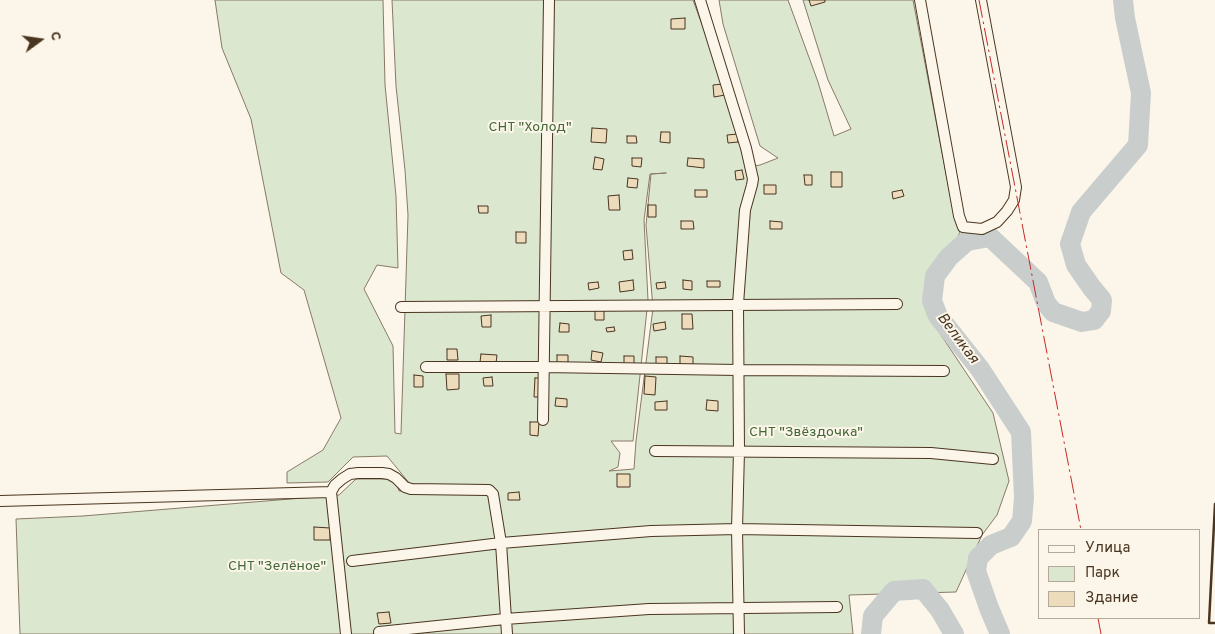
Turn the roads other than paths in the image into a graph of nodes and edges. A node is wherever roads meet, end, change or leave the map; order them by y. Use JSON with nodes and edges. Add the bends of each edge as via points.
{"nodes":[{"id":1,"x":548,"y":0,"type":"edge"},
{"id":2,"x":700,"y":0,"type":"edge"},
{"id":3,"x":920,"y":0,"type":"edge"},
{"id":4,"x":981,"y":0,"type":"edge"},
{"id":5,"x":738,"y":304,"type":"junction"},
{"id":6,"x":898,"y":304,"type":"dead end"},
{"id":7,"x":544,"y":306,"type":"junction"},
{"id":8,"x":401,"y":307,"type":"dead end"},
{"id":9,"x":543,"y":366,"type":"junction"},
{"id":10,"x":426,"y":367,"type":"dead end"},
{"id":11,"x":739,"y":370,"type":"junction"},
{"id":12,"x":944,"y":371,"type":"dead end"},
{"id":13,"x":543,"y":420,"type":"dead end"},
{"id":14,"x":655,"y":451,"type":"dead end"},
{"id":15,"x":739,"y":452,"type":"junction"},
{"id":16,"x":993,"y":459,"type":"dead end"},
{"id":17,"x":331,"y":492,"type":"junction"},
{"id":18,"x":0,"y":501,"type":"edge"},
{"id":19,"x":737,"y":528,"type":"junction"},
{"id":20,"x":978,"y":533,"type":"dead end"},
{"id":21,"x":501,"y":543,"type":"junction"},
{"id":22,"x":352,"y":561,"type":"dead end"},
{"id":23,"x":837,"y":607,"type":"dead end"},
{"id":24,"x":739,"y":608,"type":"junction"},
{"id":25,"x":505,"y":619,"type":"junction"},
{"id":26,"x":379,"y":632,"type":"dead end"},
{"id":27,"x":346,"y":634,"type":"edge"},
{"id":28,"x":507,"y":634,"type":"edge"},
{"id":29,"x":739,"y":634,"type":"edge"}],
"edges":[{"from":1,"to":7,"type":"street"},
{"from":2,"to":5,"type":"street","via":[[746,148],[752,179],[745,210]]},
{"from":3,"to":4,"type":"street","via":[[959,216],[964,227],[982,229],[997,222],[1007,210],[1014,200],[1016,187]]},
{"from":5,"to":6,"type":"street"},
{"from":5,"to":7,"type":"street"},
{"from":5,"to":11,"type":"street"},
{"from":7,"to":8,"type":"street"},
{"from":7,"to":9,"type":"street"},
{"from":9,"to":10,"type":"street"},
{"from":9,"to":11,"type":"street"},
{"from":9,"to":13,"type":"street"},
{"from":11,"to":12,"type":"street"},
{"from":11,"to":15,"type":"street"},
{"from":14,"to":15,"type":"street"},
{"from":15,"to":16,"type":"street","via":[[931,453]]},
{"from":15,"to":19,"type":"street"},
{"from":17,"to":18,"type":"street"},
{"from":17,"to":21,"type":"street","via":[[342,479],[358,473],[389,474],[411,489],[489,490],[493,494]]},
{"from":17,"to":27,"type":"street"},
{"from":19,"to":20,"type":"street"},
{"from":19,"to":21,"type":"street"},
{"from":19,"to":24,"type":"street"},
{"from":21,"to":22,"type":"street"},
{"from":21,"to":25,"type":"street"},
{"from":23,"to":24,"type":"street"},
{"from":24,"to":25,"type":"street","via":[[649,609]]},
{"from":24,"to":29,"type":"street"},
{"from":25,"to":26,"type":"street"},
{"from":25,"to":28,"type":"street"}]}
